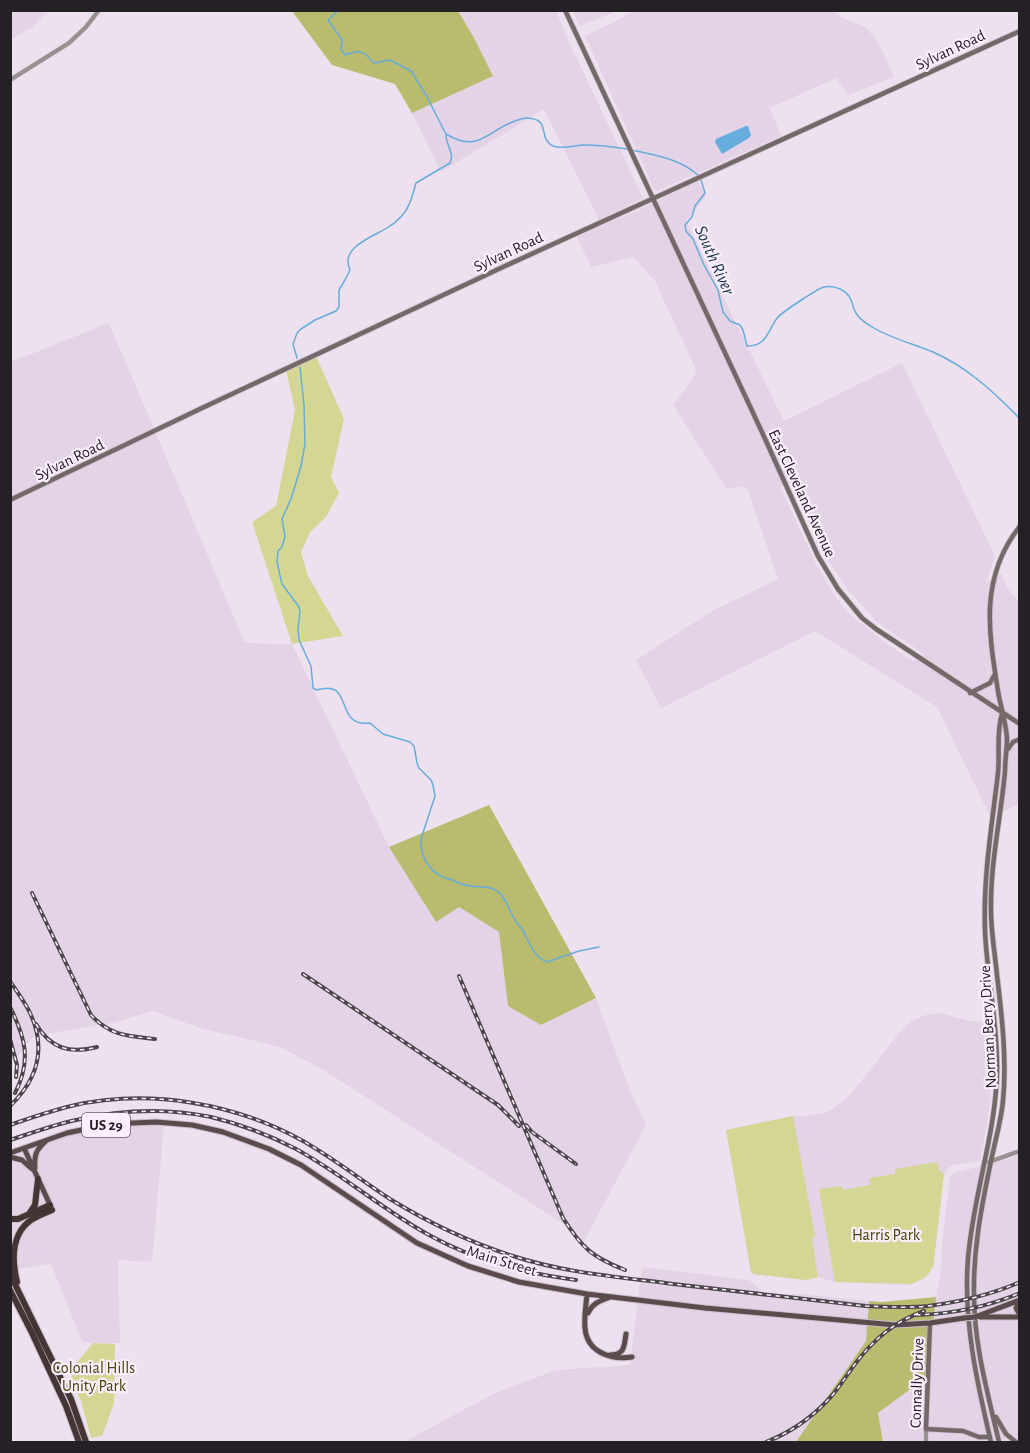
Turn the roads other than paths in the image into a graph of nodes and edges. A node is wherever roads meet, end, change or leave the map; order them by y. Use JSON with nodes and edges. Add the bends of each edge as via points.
{"nodes":[{"id":1,"x":99,"y":10,"type":"edge"},
{"id":2,"x":565,"y":10,"type":"edge"},
{"id":3,"x":1020,"y":31,"type":"edge"},
{"id":4,"x":10,"y":80,"type":"edge"},
{"id":5,"x":652,"y":199,"type":"junction"},
{"id":6,"x":10,"y":500,"type":"edge"},
{"id":7,"x":1020,"y":526,"type":"edge"},
{"id":8,"x":995,"y":671,"type":"junction"},
{"id":9,"x":970,"y":693,"type":"junction"},
{"id":10,"x":1002,"y":714,"type":"junction"},
{"id":11,"x":1020,"y":724,"type":"edge"},
{"id":12,"x":1020,"y":738,"type":"edge"},
{"id":13,"x":1006,"y":754,"type":"junction"},
{"id":14,"x":49,"y":1139,"type":"junction"},
{"id":15,"x":24,"y":1148,"type":"junction"},
{"id":16,"x":1020,"y":1151,"type":"edge"},
{"id":17,"x":10,"y":1155,"type":"edge"},
{"id":18,"x":991,"y":1162,"type":"junction"},
{"id":19,"x":984,"y":1164,"type":"junction"},
{"id":20,"x":36,"y":1175,"type":"junction"},
{"id":21,"x":51,"y":1207,"type":"junction"},
{"id":22,"x":28,"y":1214,"type":"junction"},
{"id":23,"x":10,"y":1220,"type":"edge"},
{"id":24,"x":10,"y":1274,"type":"edge"},
{"id":25,"x":14,"y":1292,"type":"edge"},
{"id":26,"x":587,"y":1294,"type":"junction"},
{"id":27,"x":612,"y":1297,"type":"junction"},
{"id":28,"x":1020,"y":1301,"type":"edge"},
{"id":29,"x":982,"y":1316,"type":"junction"},
{"id":30,"x":1020,"y":1316,"type":"edge"},
{"id":31,"x":585,"y":1320,"type":"junction"},
{"id":32,"x":930,"y":1323,"type":"junction"},
{"id":33,"x":626,"y":1334,"type":"dead end"},
{"id":34,"x":604,"y":1355,"type":"junction"},
{"id":35,"x":632,"y":1357,"type":"dead end"},
{"id":36,"x":992,"y":1409,"type":"junction"},
{"id":37,"x":926,"y":1429,"type":"junction"},
{"id":38,"x":991,"y":1440,"type":"edge"},
{"id":39,"x":79,"y":1443,"type":"edge"},
{"id":40,"x":86,"y":1443,"type":"edge"},
{"id":41,"x":926,"y":1443,"type":"edge"},
{"id":42,"x":999,"y":1443,"type":"edge"},
{"id":43,"x":1016,"y":1443,"type":"edge"}],
"edges":[{"from":1,"to":4,"type":"street","via":[[69,43]]},
{"from":2,"to":5,"type":"main road","name":"East Cleveland Avenue"},
{"from":3,"to":5,"type":"main road","name":"Sylvan Road"},
{"from":5,"to":6,"type":"main road","name":"Sylvan Road"},
{"from":5,"to":9,"type":"main road","name":"East Cleveland Avenue","via":[[830,577],[870,624]]},
{"from":7,"to":8,"type":"main road","name":"Norman Berry Drive","via":[[1004,551],[989,601]]},
{"from":8,"to":9,"type":"main road","via":[[990,683]]},
{"from":8,"to":10,"type":"main road","name":"Norman Berry Drive"},
{"from":9,"to":10,"type":"main road","name":"East Cleveland Avenue"},
{"from":10,"to":11,"type":"main road","name":"East Cleveland Avenue"},
{"from":10,"to":13,"type":"main road","name":"Norman Berry Drive"},
{"from":10,"to":19,"type":"main road","name":"Norman Berry Drive","via":[[984,899],[997,1069],[993,1121]]},
{"from":12,"to":13,"type":"main road"},
{"from":13,"to":18,"type":"main road","name":"Norman Berry Drive","via":[[991,912],[1005,1077],[1002,1114]]},
{"from":14,"to":15,"type":"main road","name":"Main Street","number":"US 29"},
{"from":14,"to":20,"type":"main road","via":[[36,1151]]},
{"from":14,"to":26,"type":"main road","name":"Main Street","number":"US 29","via":[[91,1127],[129,1122],[192,1125],[223,1132],[286,1157],[417,1243],[468,1266],[519,1282]]},
{"from":15,"to":17,"type":"main road","name":"Main Street","number":"US 29"},
{"from":15,"to":20,"type":"main road"},
{"from":16,"to":18,"type":"street"},
{"from":17,"to":20,"type":"main road","via":[[22,1160]]},
{"from":18,"to":19,"type":"street"},
{"from":18,"to":36,"type":"main road","name":"Norman Berry Drive","via":[[977,1234],[974,1296],[979,1353]]},
{"from":19,"to":38,"type":"main road","name":"Norman Berry Drive","via":[[969,1242],[967,1302]]},
{"from":20,"to":21,"type":"main road"},
{"from":20,"to":22,"type":"highway","via":[[35,1205]]},
{"from":21,"to":22,"type":"highway"},
{"from":21,"to":25,"type":"highway","via":[[19,1234],[15,1244]]},
{"from":22,"to":23,"type":"highway"},
{"from":24,"to":25,"type":"highway"},
{"from":25,"to":39,"type":"highway"},
{"from":25,"to":40,"type":"highway","via":[[71,1399]]},
{"from":26,"to":27,"type":"main road","name":"Main Street","number":"US 29"},
{"from":26,"to":31,"type":"main road"},
{"from":27,"to":31,"type":"main road","via":[[593,1305]]},
{"from":27,"to":32,"type":"main road","name":"Main Street","number":"US 29","via":[[895,1325]]},
{"from":28,"to":29,"type":"main road","number":"US 29"},
{"from":28,"to":30,"type":"main road"},
{"from":29,"to":30,"type":"main road","number":"US 29"},
{"from":29,"to":32,"type":"main road","name":"Main Street","number":"US 29","bridge":true},
{"from":31,"to":34,"type":"main road","via":[[589,1342]]},
{"from":32,"to":37,"type":"main road","name":"Connally Drive"},
{"from":33,"to":34,"type":"main road","via":[[621,1352]]},
{"from":34,"to":35,"type":"main road"},
{"from":36,"to":42,"type":"main road","name":"Norman Berry Drive"},
{"from":36,"to":43,"type":"main road"},
{"from":37,"to":38,"type":"main road","via":[[963,1431]]},
{"from":37,"to":41,"type":"street","name":"Connally Drive"}]}
